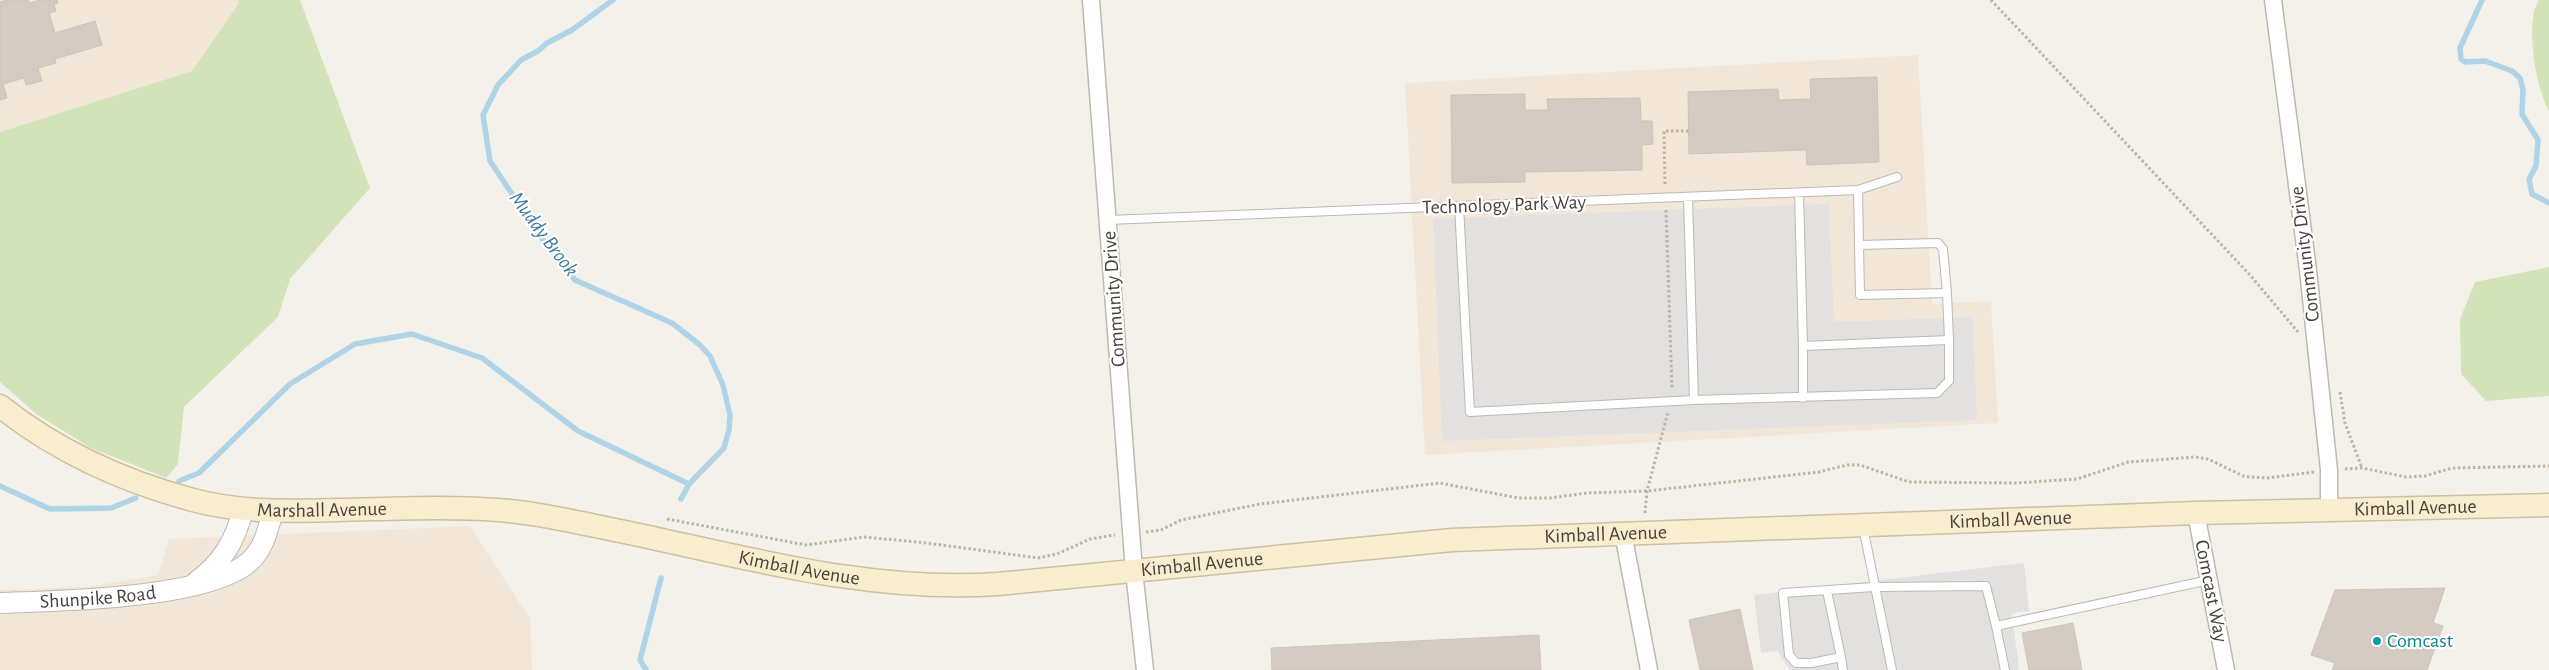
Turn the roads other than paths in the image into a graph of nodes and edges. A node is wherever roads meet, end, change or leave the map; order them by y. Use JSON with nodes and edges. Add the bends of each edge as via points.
{"nodes":[{"id":1,"x":1092,"y":0,"type":"edge"},
{"id":2,"x":2274,"y":0,"type":"edge"},
{"id":3,"x":1897,"y":177,"type":"dead end"},
{"id":4,"x":1858,"y":190,"type":"junction"},
{"id":5,"x":1800,"y":193,"type":"junction"},
{"id":6,"x":1688,"y":198,"type":"junction"},
{"id":7,"x":1459,"y":206,"type":"junction"},
{"id":8,"x":1108,"y":220,"type":"junction"},
{"id":9,"x":1859,"y":245,"type":"junction"},
{"id":10,"x":1947,"y":293,"type":"junction"},
{"id":11,"x":1949,"y":340,"type":"junction"},
{"id":12,"x":1803,"y":346,"type":"junction"},
{"id":13,"x":1803,"y":398,"type":"junction"},
{"id":14,"x":1694,"y":400,"type":"junction"},
{"id":15,"x":0,"y":406,"type":"edge"},
{"id":16,"x":2549,"y":505,"type":"edge"},
{"id":17,"x":2329,"y":508,"type":"junction"},
{"id":18,"x":243,"y":509,"type":"junction"},
{"id":19,"x":273,"y":511,"type":"junction"},
{"id":20,"x":2196,"y":513,"type":"junction"},
{"id":21,"x":1862,"y":525,"type":"junction"},
{"id":22,"x":1623,"y":533,"type":"junction"},
{"id":23,"x":667,"y":541,"type":"joint"},
{"id":24,"x":1134,"y":571,"type":"junction"},
{"id":25,"x":2209,"y":580,"type":"junction"},
{"id":26,"x":193,"y":585,"type":"junction"},
{"id":27,"x":1874,"y":587,"type":"junction"},
{"id":28,"x":1827,"y":591,"type":"junction"},
{"id":29,"x":0,"y":603,"type":"edge"},
{"id":30,"x":1996,"y":626,"type":"junction"},
{"id":31,"x":1841,"y":657,"type":"junction"},
{"id":32,"x":1145,"y":670,"type":"edge"},
{"id":33,"x":1649,"y":670,"type":"edge"},
{"id":34,"x":1843,"y":670,"type":"edge"},
{"id":35,"x":1892,"y":670,"type":"edge"},
{"id":36,"x":2005,"y":670,"type":"edge"},
{"id":37,"x":2226,"y":670,"type":"edge"}],
"edges":[{"from":1,"to":8,"type":"street","name":"Community Drive"},
{"from":2,"to":17,"type":"street","name":"Community Drive","via":[[2317,356],[2329,470]]},
{"from":3,"to":4,"type":"lane","name":"Technology Park Way"},
{"from":4,"to":5,"type":"lane","name":"Technology Park Way"},
{"from":4,"to":9,"type":"lane"},
{"from":5,"to":6,"type":"lane","name":"Technology Park Way"},
{"from":5,"to":12,"type":"lane"},
{"from":6,"to":7,"type":"lane","name":"Technology Park Way"},
{"from":6,"to":14,"type":"lane"},
{"from":7,"to":8,"type":"lane","name":"Technology Park Way"},
{"from":7,"to":14,"type":"lane","via":[[1470,412]]},
{"from":8,"to":24,"type":"street","name":"Community Drive"},
{"from":9,"to":10,"type":"lane","via":[[1938,243],[1944,249]]},
{"from":9,"to":10,"type":"lane","via":[[1860,295]]},
{"from":10,"to":11,"type":"lane"},
{"from":11,"to":12,"type":"lane"},
{"from":11,"to":13,"type":"lane","via":[[1949,380],[1937,392]]},
{"from":12,"to":13,"type":"lane"},
{"from":13,"to":14,"type":"lane"},
{"from":15,"to":18,"type":"main road","name":"Marshall Avenue","via":[[61,448],[108,472],[195,501]]},
{"from":16,"to":17,"type":"main road","name":"Kimball Avenue"},
{"from":17,"to":20,"type":"main road","name":"Kimball Avenue"},
{"from":18,"to":19,"type":"main road","name":"Marshall Avenue"},
{"from":18,"to":26,"type":"street","name":"Shunpike Road","via":[[232,543],[221,560]]},
{"from":19,"to":23,"type":"main road","name":"Marshall Avenue","via":[[498,510]]},
{"from":19,"to":26,"type":"street","name":"Shunpike Road","via":[[265,539],[249,562],[218,578]]},
{"from":20,"to":21,"type":"main road","name":"Kimball Avenue"},
{"from":20,"to":25,"type":"street","name":"Comcast Way"},
{"from":21,"to":22,"type":"main road","name":"Kimball Avenue"},
{"from":21,"to":27,"type":"lane"},
{"from":22,"to":24,"type":"main road","name":"Kimball Avenue","via":[[1396,544]]},
{"from":22,"to":33,"type":"street"},
{"from":23,"to":24,"type":"main road","name":"Kimball Avenue","via":[[824,574],[924,585],[990,585]]},
{"from":24,"to":32,"type":"street","name":"Community Drive"},
{"from":25,"to":30,"type":"lane"},
{"from":25,"to":37,"type":"street","name":"Comcast Way"},
{"from":26,"to":29,"type":"street","name":"Shunpike Road","via":[[123,596]]},
{"from":27,"to":28,"type":"lane"},
{"from":27,"to":30,"type":"lane","via":[[1986,586]]},
{"from":27,"to":35,"type":"lane"},
{"from":28,"to":31,"type":"lane"},
{"from":28,"to":31,"type":"lane","via":[[1783,593],[1789,655],[1796,664]]},
{"from":30,"to":36,"type":"lane"},
{"from":31,"to":34,"type":"lane"}]}
